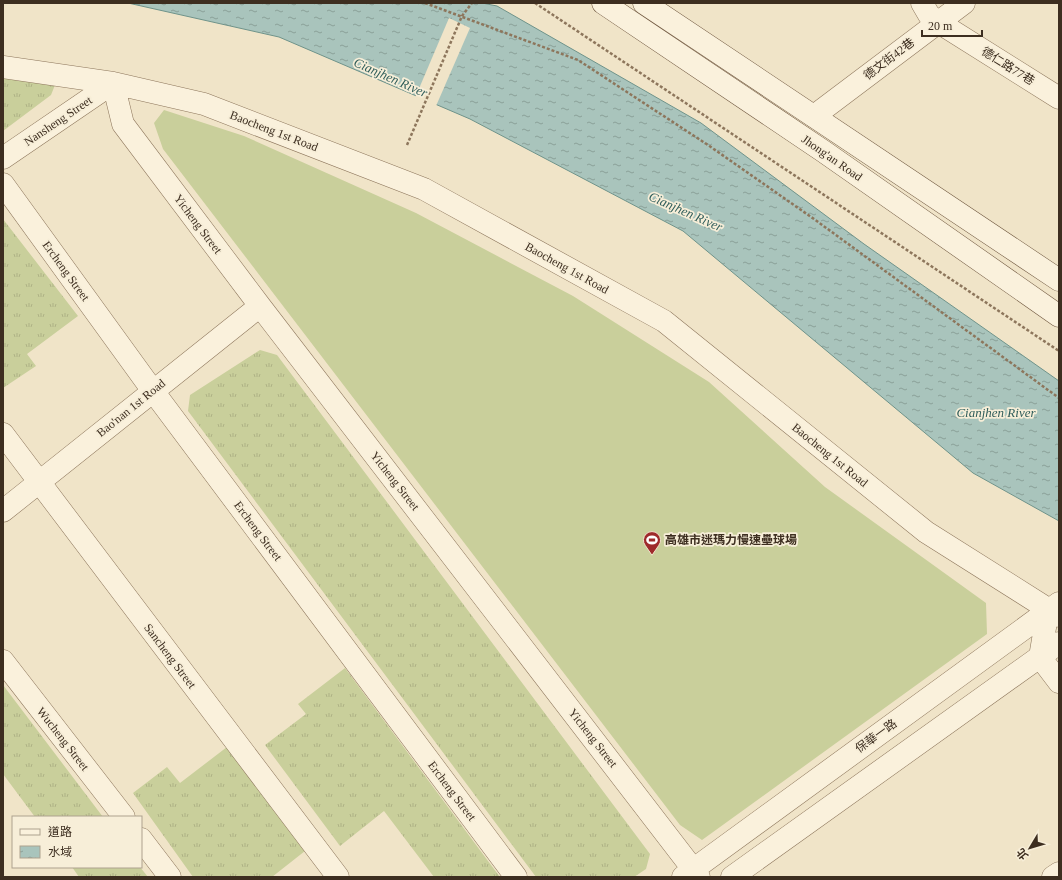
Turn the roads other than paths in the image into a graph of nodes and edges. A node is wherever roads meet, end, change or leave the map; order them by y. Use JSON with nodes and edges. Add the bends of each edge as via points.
{"nodes":[{"id":1,"x":602,"y":3,"type":"edge"},
{"id":2,"x":644,"y":3,"type":"edge"},
{"id":3,"x":922,"y":3,"type":"edge"},
{"id":4,"x":964,"y":3,"type":"edge"},
{"id":5,"x":938,"y":22,"type":"junction"},
{"id":6,"x":3,"y":67,"type":"edge"},
{"id":7,"x":113,"y":84,"type":"junction"},
{"id":8,"x":1059,"y":98,"type":"edge"},
{"id":9,"x":814,"y":116,"type":"junction"},
{"id":10,"x":3,"y":158,"type":"edge"},
{"id":11,"x":3,"y":184,"type":"edge"},
{"id":12,"x":1059,"y":280,"type":"edge"},
{"id":13,"x":260,"y":306,"type":"junction"},
{"id":14,"x":1059,"y":316,"type":"edge"},
{"id":15,"x":153,"y":391,"type":"junction"},
{"id":16,"x":3,"y":434,"type":"edge"},
{"id":17,"x":38,"y":483,"type":"junction"},
{"id":18,"x":3,"y":511,"type":"edge"},
{"id":19,"x":1055,"y":610,"type":"edge"},
{"id":20,"x":1059,"y":643,"type":"edge"},
{"id":21,"x":1040,"y":657,"type":"junction"},
{"id":22,"x":3,"y":661,"type":"edge"},
{"id":23,"x":1059,"y":682,"type":"edge"},
{"id":24,"x":123,"y":816,"type":"edge"},
{"id":25,"x":142,"y":840,"type":"edge"},
{"id":26,"x":1059,"y":873,"type":"edge"},
{"id":27,"x":692,"y":874,"type":"edge"},
{"id":28,"x":170,"y":877,"type":"edge"},
{"id":29,"x":338,"y":877,"type":"edge"},
{"id":30,"x":516,"y":877,"type":"edge"},
{"id":31,"x":732,"y":877,"type":"edge"},
{"id":32,"x":1053,"y":877,"type":"edge"}],
"edges":[{"from":1,"to":14,"type":"street","name":"Jhong'an Road","via":[[823,151]]},
{"from":2,"to":9,"type":"street","name":"Jhong'an Road"},
{"from":3,"to":5,"type":"street","name":"德仁路77巷"},
{"from":4,"to":5,"type":"street","name":"德文街42巷"},
{"from":5,"to":8,"type":"street","name":"德仁路77巷"},
{"from":5,"to":9,"type":"street","name":"德文街42巷"},
{"from":6,"to":7,"type":"street","name":"Baocheng 1st Road"},
{"from":7,"to":10,"type":"street","name":"Nansheng Street"},
{"from":7,"to":13,"type":"street","name":"Yicheng Street","via":[[123,124]]},
{"from":7,"to":19,"type":"street","name":"Baocheng 1st Road","via":[[204,104],[424,189],[664,321],[926,532]]},
{"from":9,"to":12,"type":"street","name":"Jhong'an Road"},
{"from":11,"to":15,"type":"street","name":"Ercheng Street"},
{"from":13,"to":15,"type":"street","name":"Bao'nan 1st Road"},
{"from":13,"to":27,"type":"street","name":"Yicheng Street"},
{"from":15,"to":17,"type":"street","name":"Bao'nan 1st Road"},
{"from":15,"to":30,"type":"street","name":"Ercheng Street"},
{"from":16,"to":17,"type":"street","name":"Sancheng Street"},
{"from":17,"to":18,"type":"street","name":"Bao'nan 1st Road"},
{"from":17,"to":29,"type":"street","name":"Sancheng Street"},
{"from":19,"to":21,"type":"street"},
{"from":19,"to":27,"type":"street","name":"保華一路"},
{"from":20,"to":21,"type":"street"},
{"from":21,"to":23,"type":"street"},
{"from":21,"to":31,"type":"street"},
{"from":22,"to":24,"type":"street","name":"Wucheng Street"},
{"from":25,"to":28,"type":"street"},
{"from":26,"to":32,"type":"street"}]}
